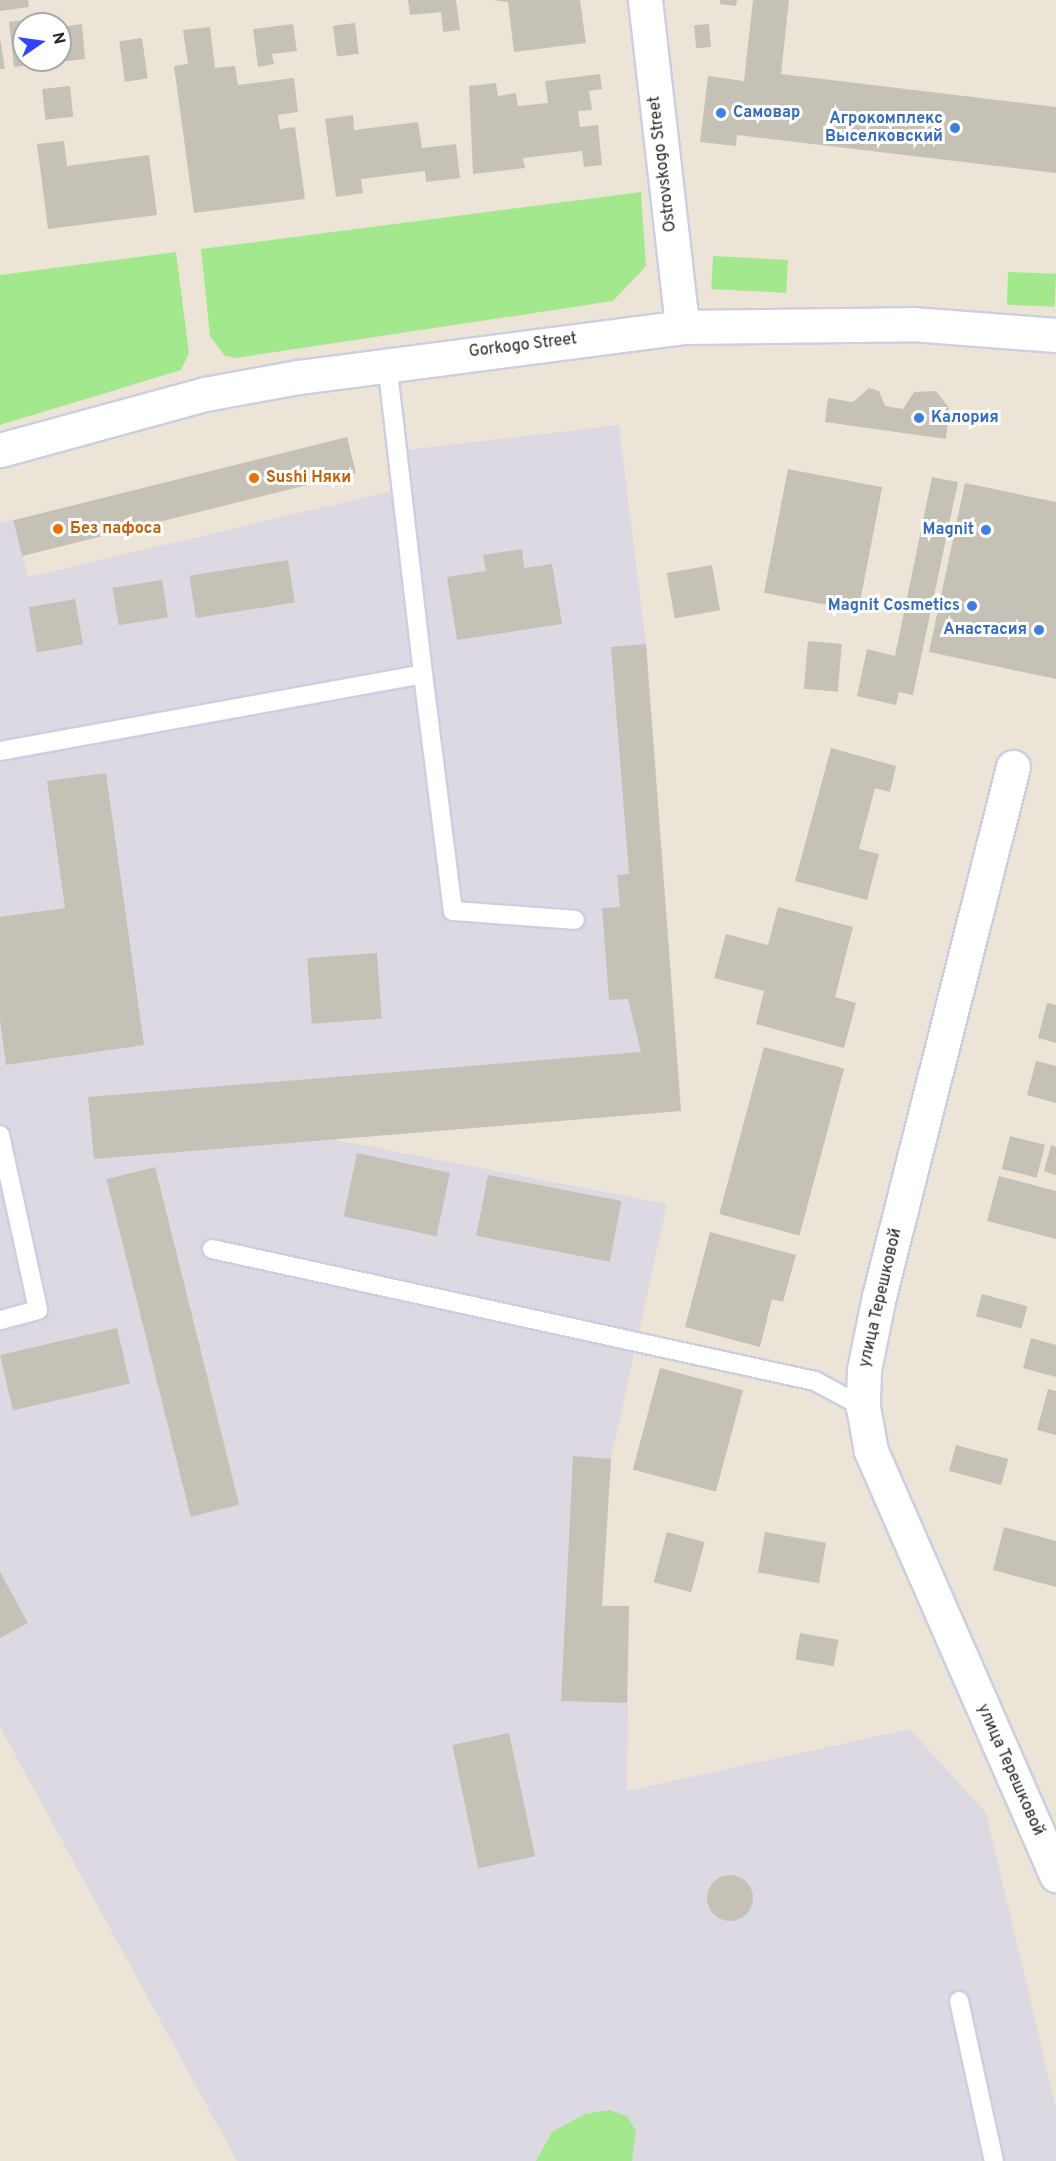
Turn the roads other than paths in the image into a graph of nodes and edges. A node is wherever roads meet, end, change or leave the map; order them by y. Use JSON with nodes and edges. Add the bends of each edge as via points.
{"nodes":[{"id":1,"x":645,"y":0,"type":"edge"},
{"id":2,"x":682,"y":327,"type":"junction"},
{"id":3,"x":1056,"y":335,"type":"edge"},
{"id":4,"x":387,"y":362,"type":"junction"},
{"id":5,"x":0,"y":450,"type":"edge"},
{"id":6,"x":423,"y":674,"type":"junction"},
{"id":7,"x":0,"y":751,"type":"edge"},
{"id":8,"x":1013,"y":767,"type":"dead end"},
{"id":9,"x":575,"y":920,"type":"dead end"},
{"id":10,"x":0,"y":1135,"type":"edge"},
{"id":11,"x":212,"y":1249,"type":"dead end"},
{"id":12,"x":0,"y":1320,"type":"edge"},
{"id":13,"x":863,"y":1407,"type":"junction"},
{"id":14,"x":1056,"y":1875,"type":"edge"},
{"id":15,"x":959,"y":2001,"type":"dead end"},
{"id":16,"x":994,"y":2161,"type":"edge"}],
"edges":[{"from":1,"to":2,"type":"street","name":"Ostrovskogo Street"},
{"from":2,"to":3,"type":"street","name":"Gorkogo Street","via":[[912,324]]},
{"from":2,"to":4,"type":"street","name":"Gorkogo Street"},
{"from":4,"to":5,"type":"street","name":"Gorkogo Street","via":[[205,394]]},
{"from":4,"to":6,"type":"lane"},
{"from":6,"to":7,"type":"lane"},
{"from":6,"to":9,"type":"lane","via":[[453,911]]},
{"from":8,"to":13,"type":"street","name":"улица Терешковой","via":[[879,1296],[864,1370]]},
{"from":10,"to":12,"type":"lane","via":[[38,1310]]},
{"from":11,"to":13,"type":"lane","via":[[814,1381]]},
{"from":13,"to":14,"type":"street","name":"улица Терешковой","via":[[871,1451]]},
{"from":15,"to":16,"type":"lane"}]}
